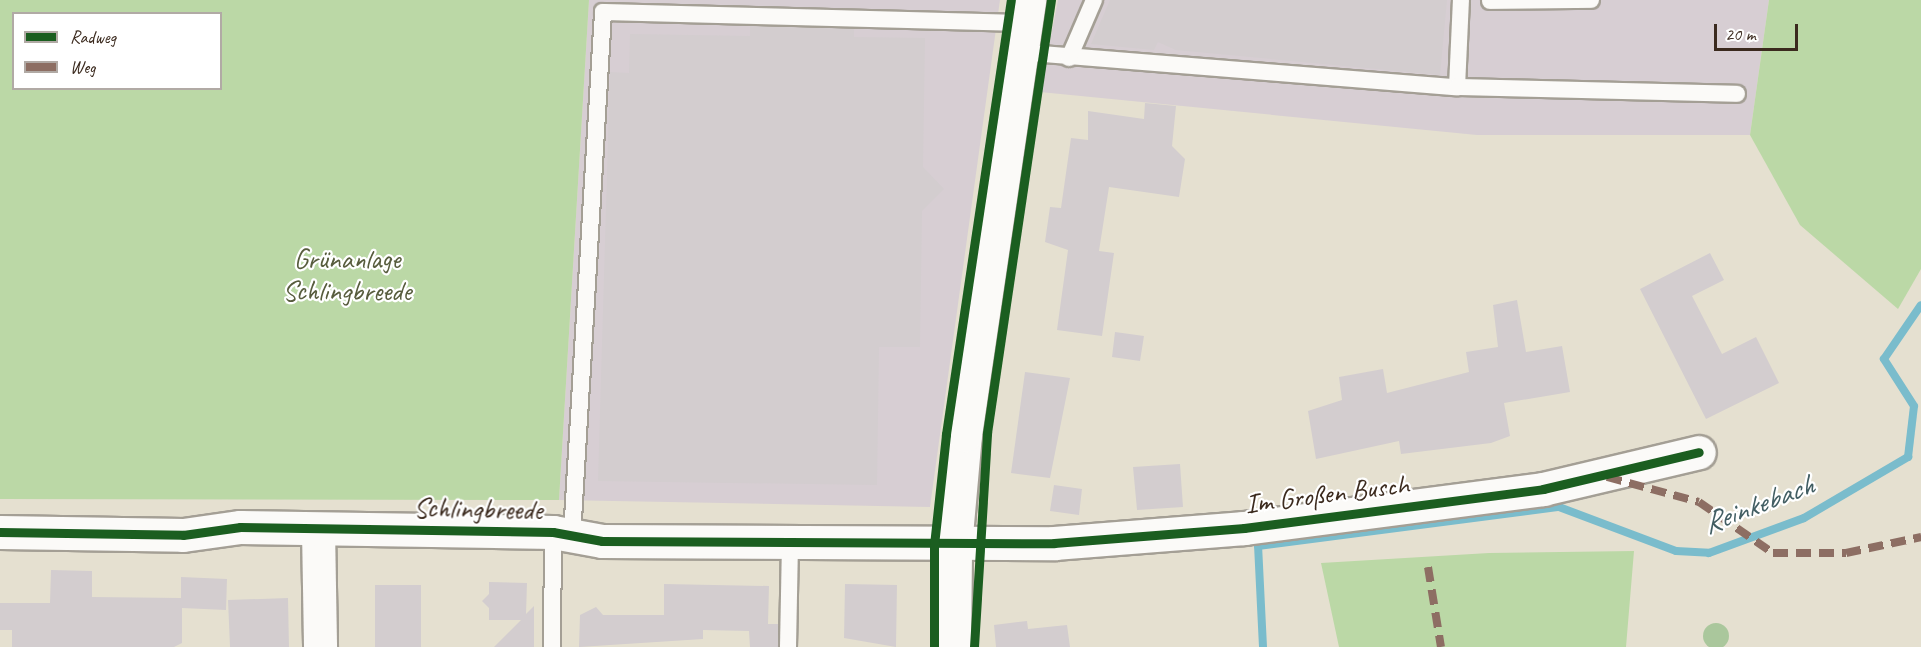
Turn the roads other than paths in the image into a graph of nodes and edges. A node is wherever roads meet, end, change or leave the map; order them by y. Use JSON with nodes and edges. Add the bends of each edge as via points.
{"nodes":[{"id":1,"x":1094,"y":0,"type":"edge"},
{"id":2,"x":1461,"y":0,"type":"edge"},
{"id":3,"x":1591,"y":0,"type":"edge"},
{"id":4,"x":1490,"y":1,"type":"edge"},
{"id":5,"x":1023,"y":25,"type":"edge"},
{"id":6,"x":1069,"y":57,"type":"junction"},
{"id":7,"x":1457,"y":87,"type":"junction"},
{"id":8,"x":1737,"y":93,"type":"dead end"},
{"id":9,"x":1699,"y":452,"type":"dead end"},
{"id":10,"x":318,"y":529,"type":"junction"},
{"id":11,"x":0,"y":532,"type":"edge"},
{"id":12,"x":562,"y":534,"type":"junction"},
{"id":13,"x":790,"y":543,"type":"junction"},
{"id":14,"x":955,"y":546,"type":"junction"},
{"id":15,"x":320,"y":647,"type":"edge"},
{"id":16,"x":552,"y":647,"type":"edge"},
{"id":17,"x":788,"y":647,"type":"edge"},
{"id":18,"x":954,"y":647,"type":"edge"}],
"edges":[{"from":1,"to":6,"type":"lane"},
{"from":2,"to":7,"type":"lane"},
{"from":3,"to":4,"type":"lane"},
{"from":5,"to":6,"type":"lane"},
{"from":5,"to":12,"type":"lane","via":[[603,12]]},
{"from":5,"to":14,"type":"street","via":[[978,327]]},
{"from":6,"to":7,"type":"lane"},
{"from":7,"to":8,"type":"lane"},
{"from":9,"to":14,"type":"street","name":"Im Großen Busch","via":[[1543,489],[1244,528]]},
{"from":10,"to":11,"type":"street","name":"Schlingbreede"},
{"from":10,"to":12,"type":"street","name":"Schlingbreede"},
{"from":10,"to":15,"type":"street"},
{"from":12,"to":13,"type":"street","name":"Schlingbreede"},
{"from":12,"to":16,"type":"lane"},
{"from":13,"to":14,"type":"street","name":"Schlingbreede"},
{"from":13,"to":17,"type":"lane"},
{"from":14,"to":18,"type":"street"}]}
